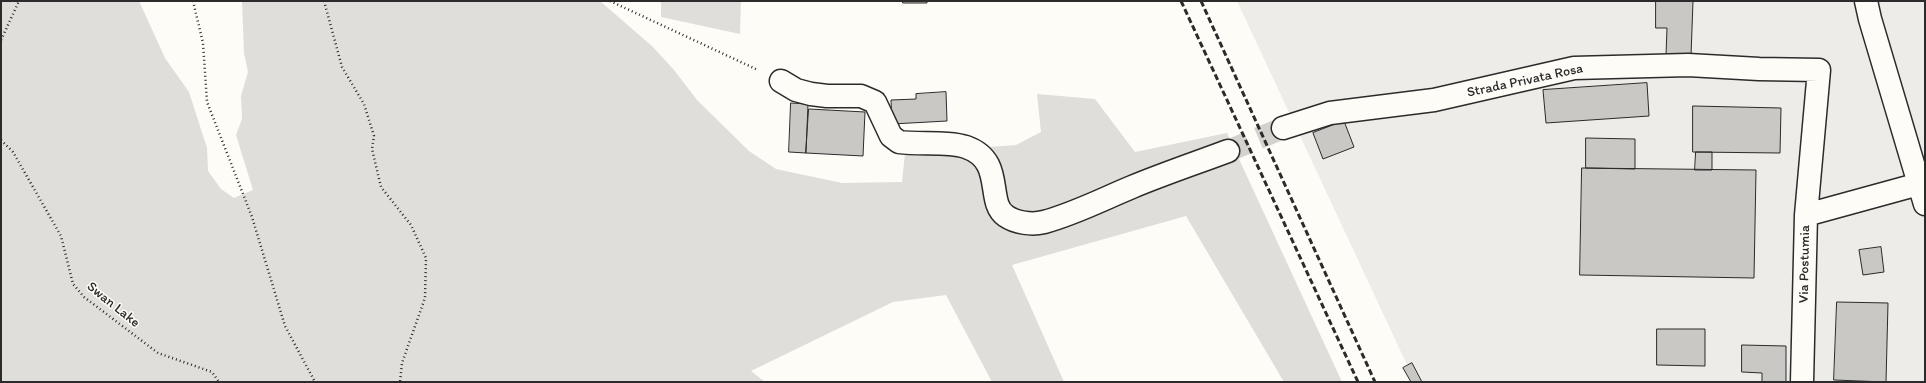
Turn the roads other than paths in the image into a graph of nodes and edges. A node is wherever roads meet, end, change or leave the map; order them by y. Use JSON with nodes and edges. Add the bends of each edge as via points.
{"nodes":[{"id":1,"x":1866,"y":1,"type":"edge"},
{"id":2,"x":781,"y":81,"type":"road end"},
{"id":3,"x":1283,"y":128,"type":"tunnel mouth"},
{"id":4,"x":1228,"y":151,"type":"tunnel mouth"},
{"id":5,"x":1922,"y":194,"type":"edge"},
{"id":6,"x":1806,"y":215,"type":"junction"},
{"id":7,"x":1802,"y":382,"type":"edge"}],
"edges":[{"from":1,"to":5,"type":"street","name":"Via Postumia"},
{"from":2,"to":4,"type":"street","via":[[796,90],[811,94],[861,96],[875,102],[890,136],[899,142],[964,146],[979,153],[990,168],[1000,211],[1016,221],[1031,224],[1062,216],[1133,186]]},
{"from":3,"to":6,"type":"street","name":"Strada Privata Rosa","via":[[1330,113],[1434,100],[1574,68],[1688,65],[1819,70]]},
{"from":5,"to":6,"type":"street","name":"Via Postumia"},
{"from":6,"to":7,"type":"street","name":"Via Postumia"}]}
